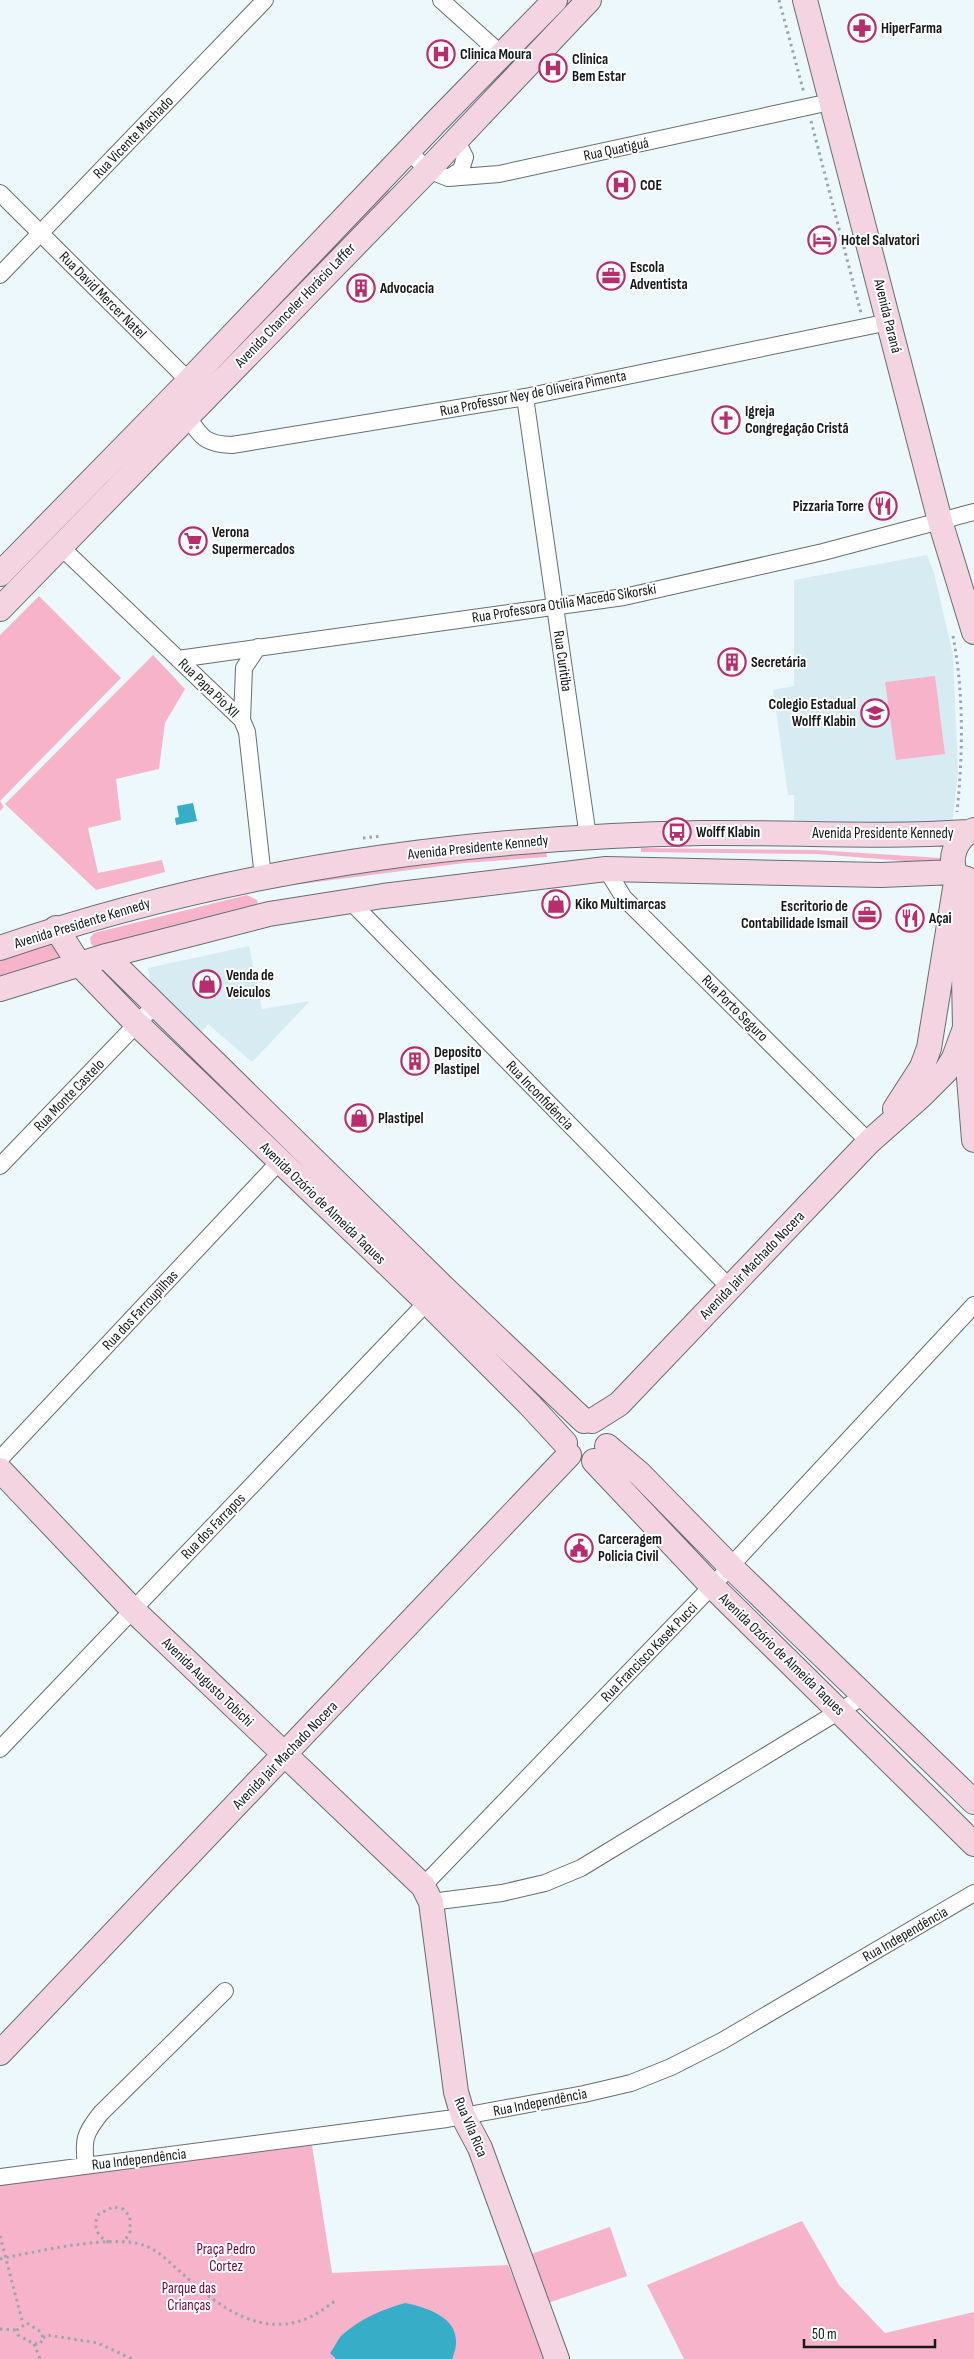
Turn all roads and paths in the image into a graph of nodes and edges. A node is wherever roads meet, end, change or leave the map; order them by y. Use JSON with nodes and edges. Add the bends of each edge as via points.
{"nodes":[{"id":1,"x":265,"y":0,"type":"edge"},
{"id":2,"x":441,"y":0,"type":"edge"},
{"id":3,"x":555,"y":0,"type":"edge"},
{"id":4,"x":589,"y":0,"type":"edge"},
{"id":5,"x":780,"y":0,"type":"edge"},
{"id":6,"x":804,"y":0,"type":"edge"},
{"id":7,"x":501,"y":54,"type":"junction"},
{"id":8,"x":830,"y":102,"type":"junction"},
{"id":9,"x":808,"y":107,"type":"junction"},
{"id":10,"x":433,"y":125,"type":"junction"},
{"id":11,"x":452,"y":143,"type":"junction"},
{"id":12,"x":408,"y":151,"type":"junction"},
{"id":13,"x":438,"y":174,"type":"junction"},
{"id":14,"x":0,"y":193,"type":"edge"},
{"id":15,"x":41,"y":233,"type":"junction"},
{"id":16,"x":0,"y":275,"type":"edge"},
{"id":17,"x":889,"y":322,"type":"junction"},
{"id":18,"x":865,"y":327,"type":"junction"},
{"id":19,"x":197,"y":389,"type":"junction"},
{"id":20,"x":525,"y":397,"type":"junction"},
{"id":21,"x":187,"y":416,"type":"junction"},
{"id":22,"x":974,"y":512,"type":"edge"},
{"id":23,"x":940,"y":521,"type":"junction"},
{"id":24,"x":60,"y":547,"type":"junction"},
{"id":25,"x":0,"y":574,"type":"edge"},
{"id":26,"x":555,"y":605,"type":"junction"},
{"id":27,"x":0,"y":609,"type":"edge"},
{"id":28,"x":963,"y":634,"type":"edge"},
{"id":29,"x":258,"y":647,"type":"junction"},
{"id":30,"x":178,"y":660,"type":"junction"},
{"id":31,"x":242,"y":720,"type":"junction"},
{"id":32,"x":966,"y":825,"type":"edge"},
{"id":33,"x":588,"y":837,"type":"junction"},
{"id":34,"x":606,"y":869,"type":"junction"},
{"id":35,"x":962,"y":876,"type":"edge"},
{"id":36,"x":264,"y":877,"type":"junction"},
{"id":37,"x":974,"y":896,"type":"edge"},
{"id":38,"x":350,"y":901,"type":"junction"},
{"id":39,"x":56,"y":928,"type":"junction"},
{"id":40,"x":3,"y":943,"type":"edge"},
{"id":41,"x":106,"y":956,"type":"junction"},
{"id":42,"x":79,"y":964,"type":"junction"},
{"id":43,"x":0,"y":989,"type":"edge"},
{"id":44,"x":156,"y":1004,"type":"junction"},
{"id":45,"x":137,"y":1024,"type":"junction"},
{"id":46,"x":969,"y":1030,"type":"edge"},
{"id":47,"x":886,"y":1126,"type":"junction"},
{"id":48,"x":974,"y":1140,"type":"edge"},
{"id":49,"x":869,"y":1142,"type":"junction"},
{"id":50,"x":279,"y":1162,"type":"junction"},
{"id":51,"x":0,"y":1166,"type":"edge"},
{"id":52,"x":730,"y":1289,"type":"junction"},
{"id":53,"x":427,"y":1302,"type":"junction"},
{"id":54,"x":974,"y":1305,"type":"edge"},
{"id":55,"x":596,"y":1437,"type":"junction"},
{"id":56,"x":567,"y":1449,"type":"junction"},
{"id":57,"x":0,"y":1459,"type":"edge"},
{"id":58,"x":0,"y":1470,"type":"edge"},
{"id":59,"x":730,"y":1566,"type":"junction"},
{"id":60,"x":712,"y":1586,"type":"junction"},
{"id":61,"x":134,"y":1610,"type":"junction"},
{"id":62,"x":864,"y":1696,"type":"junction"},
{"id":63,"x":840,"y":1710,"type":"junction"},
{"id":64,"x":0,"y":1749,"type":"edge"},
{"id":65,"x":285,"y":1756,"type":"junction"},
{"id":66,"x":974,"y":1802,"type":"edge"},
{"id":67,"x":974,"y":1844,"type":"edge"},
{"id":68,"x":974,"y":1893,"type":"edge"},
{"id":69,"x":427,"y":1894,"type":"junction"},
{"id":70,"x":225,"y":1991,"type":"dead end"},
{"id":71,"x":0,"y":2053,"type":"edge"},
{"id":72,"x":463,"y":2116,"type":"junction"},
{"id":73,"x":86,"y":2166,"type":"junction"},
{"id":74,"x":0,"y":2177,"type":"edge"},
{"id":75,"x":0,"y":2236,"type":"edge"},
{"id":76,"x":112,"y":2242,"type":"junction"},
{"id":77,"x":124,"y":2242,"type":"junction"},
{"id":78,"x":6,"y":2258,"type":"junction"},
{"id":79,"x":0,"y":2259,"type":"edge"},
{"id":80,"x":335,"y":2301,"type":"dead end"},
{"id":81,"x":23,"y":2324,"type":"junction"},
{"id":82,"x":0,"y":2329,"type":"edge"},
{"id":83,"x":17,"y":2330,"type":"junction"},
{"id":84,"x":42,"y":2338,"type":"junction"},
{"id":85,"x":34,"y":2344,"type":"junction"},
{"id":86,"x":40,"y":2359,"type":"edge"},
{"id":87,"x":132,"y":2359,"type":"edge"},
{"id":88,"x":557,"y":2359,"type":"edge"}],
"edges":[{"from":1,"to":15,"type":"street","name":"Rua Vicente Machado"},
{"from":2,"to":7,"type":"street"},
{"from":3,"to":7,"type":"street","name":"Avenida Chanceler Horácio Laffer"},
{"from":4,"to":11,"type":"street","name":"Avenida Chanceler Horácio Laffer"},
{"from":5,"to":9,"type":"path"},
{"from":6,"to":8,"type":"street","name":"Avenida Paraná"},
{"from":7,"to":10,"type":"street","name":"Avenida Chanceler Horácio Laffer"},
{"from":8,"to":9,"type":"street","name":"Rua Quatiguá"},
{"from":8,"to":17,"type":"street","name":"Avenida Paraná"},
{"from":9,"to":13,"type":"street","name":"Rua Quatiguá","via":[[499,174]]},
{"from":9,"to":18,"type":"path"},
{"from":10,"to":11,"type":"street"},
{"from":10,"to":12,"type":"street","name":"Avenida Chanceler Horácio Laffer"},
{"from":11,"to":13,"type":"street","name":"Avenida Chanceler Horácio Laffer"},
{"from":12,"to":13,"type":"street"},
{"from":12,"to":19,"type":"street","name":"Avenida Chanceler Horácio Laffer"},
{"from":13,"to":19,"type":"street","name":"Avenida Chanceler Horácio Laffer"},
{"from":14,"to":15,"type":"street","name":"Rua David Mercer Natel"},
{"from":15,"to":16,"type":"street","name":"Rua Vicente Machado"},
{"from":15,"to":19,"type":"street","name":"Rua David Mercer Natel"},
{"from":17,"to":18,"type":"street","name":"Rua Professor Ney de Oliveira Pimenta"},
{"from":17,"to":23,"type":"street","name":"Avenida Paraná"},
{"from":18,"to":20,"type":"street","name":"Rua Professor Ney de Oliveira Pimenta"},
{"from":19,"to":21,"type":"street","name":"Avenida Chanceler Horácio Laffer"},
{"from":19,"to":25,"type":"street","name":"Avenida Chanceler Horácio Laffer"},
{"from":20,"to":21,"type":"street","name":"Rua Professor Ney de Oliveira Pimenta","via":[[232,445],[205,440]]},
{"from":20,"to":26,"type":"street","name":"Rua Curitiba"},
{"from":21,"to":24,"type":"street","name":"Avenida Chanceler Horácio Laffer"},
{"from":22,"to":23,"type":"street","name":"Rua Professora Otília Macedo Sikorski"},
{"from":23,"to":26,"type":"street","name":"Rua Professora Otília Macedo Sikorski","via":[[824,552],[624,597]]},
{"from":23,"to":28,"type":"street","name":"Avenida Paraná"},
{"from":24,"to":27,"type":"street","name":"Avenida Chanceler Horácio Laffer"},
{"from":24,"to":30,"type":"street","name":"Rua Papa Pio XII"},
{"from":26,"to":29,"type":"street","name":"Rua Professora Otília Macedo Sikorski"},
{"from":26,"to":33,"type":"street","name":"Rua Curitiba"},
{"from":28,"to":32,"type":"path","via":[[960,782]]},
{"from":29,"to":30,"type":"street","name":"Rua Professora Otília Macedo Sikorski"},
{"from":29,"to":31,"type":"street","via":[[244,668]]},
{"from":30,"to":31,"type":"street","name":"Rua Papa Pio XII"},
{"from":31,"to":36,"type":"street","name":"Rua Papa Pio XII","via":[[247,732]]},
{"from":32,"to":33,"type":"street","name":"Avenida Presidente Kennedy","via":[[914,836],[702,833]]},
{"from":32,"to":35,"type":"street","name":"Avenida Jair Machado Nocera","via":[[956,847]]},
{"from":33,"to":36,"type":"street","name":"Avenida Presidente Kennedy","via":[[370,858]]},
{"from":34,"to":35,"type":"street"},
{"from":34,"to":38,"type":"street"},
{"from":34,"to":49,"type":"street","name":"Rua Porto Seguro","via":[[624,898]]},
{"from":35,"to":47,"type":"street","name":"Avenida Jair Machado Nocera","via":[[952,896],[934,1028],[922,1067]]},
{"from":36,"to":39,"type":"street","name":"Avenida Presidente Kennedy","via":[[200,889]]},
{"from":37,"to":46,"type":"street","via":[[963,925]]},
{"from":38,"to":41,"type":"street","via":[[269,914]]},
{"from":38,"to":52,"type":"street","name":"Rua Inconfidência"},
{"from":39,"to":40,"type":"street","name":"Avenida Presidente Kennedy"},
{"from":39,"to":42,"type":"street","name":"Avenida Ozório de Almeida Taques"},
{"from":41,"to":42,"type":"street"},
{"from":41,"to":44,"type":"street","name":"Avenida Ozório de Almeida Taques"},
{"from":42,"to":43,"type":"street"},
{"from":42,"to":45,"type":"street","name":"Avenida Ozório de Almeida Taques"},
{"from":44,"to":45,"type":"street","name":"Rua Monte Castelo"},
{"from":44,"to":55,"type":"street","name":"Avenida Ozório de Almeida Taques"},
{"from":45,"to":50,"type":"street","name":"Avenida Ozório de Almeida Taques"},
{"from":45,"to":51,"type":"street","name":"Rua Monte Castelo"},
{"from":46,"to":47,"type":"street","name":"Avenida Jair Machado Nocera","via":[[946,1072]]},
{"from":46,"to":48,"type":"street"},
{"from":47,"to":49,"type":"street","name":"Avenida Jair Machado Nocera"},
{"from":49,"to":52,"type":"street","name":"Avenida Jair Machado Nocera"},
{"from":50,"to":53,"type":"street","name":"Avenida Ozório de Almeida Taques"},
{"from":50,"to":57,"type":"street","name":"Rua dos Farroupilhas"},
{"from":52,"to":55,"type":"street","name":"Avenida Jair Machado Nocera","via":[[618,1404]]},
{"from":53,"to":56,"type":"street","name":"Avenida Ozório de Almeida Taques","via":[[529,1404]]},
{"from":53,"to":61,"type":"street","name":"Rua dos Farrapos"},
{"from":54,"to":59,"type":"street","name":"Rua Francisco Kasek Pucci"},
{"from":55,"to":56,"type":"street","name":"Avenida Jair Machado Nocera","via":[[570,1428]]},
{"from":55,"to":56,"type":"street","via":[[583,1462]]},
{"from":55,"to":59,"type":"street","name":"Avenida Ozório de Almeida Taques","via":[[640,1474]]},
{"from":55,"to":60,"type":"street","name":"Avenida Ozório de Almeida Taques"},
{"from":56,"to":65,"type":"street","name":"Avenida Jair Machado Nocera"},
{"from":58,"to":61,"type":"street","name":"Avenida Augusto Tobichi"},
{"from":59,"to":60,"type":"street","name":"Rua Francisco Kasek Pucci"},
{"from":59,"to":62,"type":"street","name":"Avenida Ozório de Almeida Taques"},
{"from":60,"to":63,"type":"street","name":"Avenida Ozório de Almeida Taques"},
{"from":60,"to":69,"type":"street","name":"Rua Francisco Kasek Pucci"},
{"from":61,"to":64,"type":"street","name":"Rua dos Farrapos"},
{"from":61,"to":65,"type":"street","name":"Avenida Augusto Tobichi"},
{"from":62,"to":63,"type":"street"},
{"from":62,"to":66,"type":"street","name":"Avenida Ozório de Almeida Taques"},
{"from":63,"to":67,"type":"street","name":"Avenida Ozório de Almeida Taques"},
{"from":63,"to":69,"type":"street","via":[[580,1868],[545,1883],[502,1893]]},
{"from":65,"to":69,"type":"street","name":"Avenida Augusto Tobichi"},
{"from":65,"to":71,"type":"street","name":"Avenida Jair Machado Nocera"},
{"from":68,"to":72,"type":"street","name":"Rua Independência","via":[[722,2041],[671,2067],[622,2085]]},
{"from":69,"to":72,"type":"street","name":"Rua Vila Rica","via":[[456,2092]]},
{"from":70,"to":73,"type":"street","via":[[87,2130],[83,2144]]},
{"from":72,"to":73,"type":"street","name":"Rua Independência"},
{"from":72,"to":88,"type":"street","name":"Rua Vila Rica","via":[[480,2148]]},
{"from":73,"to":74,"type":"street","name":"Rua Independência"},
{"from":75,"to":78,"type":"path"},
{"from":76,"to":77,"type":"path"},
{"from":76,"to":77,"type":"path","via":[[102,2238],[95,2224],[99,2214],[113,2207],[123,2210],[130,2218],[131,2225]]},
{"from":76,"to":78,"type":"path","via":[[81,2244]]},
{"from":77,"to":80,"type":"path","via":[[155,2250],[222,2306],[254,2322],[287,2324],[303,2320]]},
{"from":78,"to":79,"type":"path"},
{"from":78,"to":81,"type":"path"},
{"from":81,"to":83,"type":"path"},
{"from":81,"to":84,"type":"path","via":[[31,2324],[41,2332]]},
{"from":82,"to":83,"type":"path"},
{"from":83,"to":85,"type":"path","via":[[18,2335]]},
{"from":84,"to":85,"type":"path","via":[[40,2344]]},
{"from":84,"to":87,"type":"path","via":[[47,2335],[98,2343]]},
{"from":85,"to":86,"type":"path"}]}
